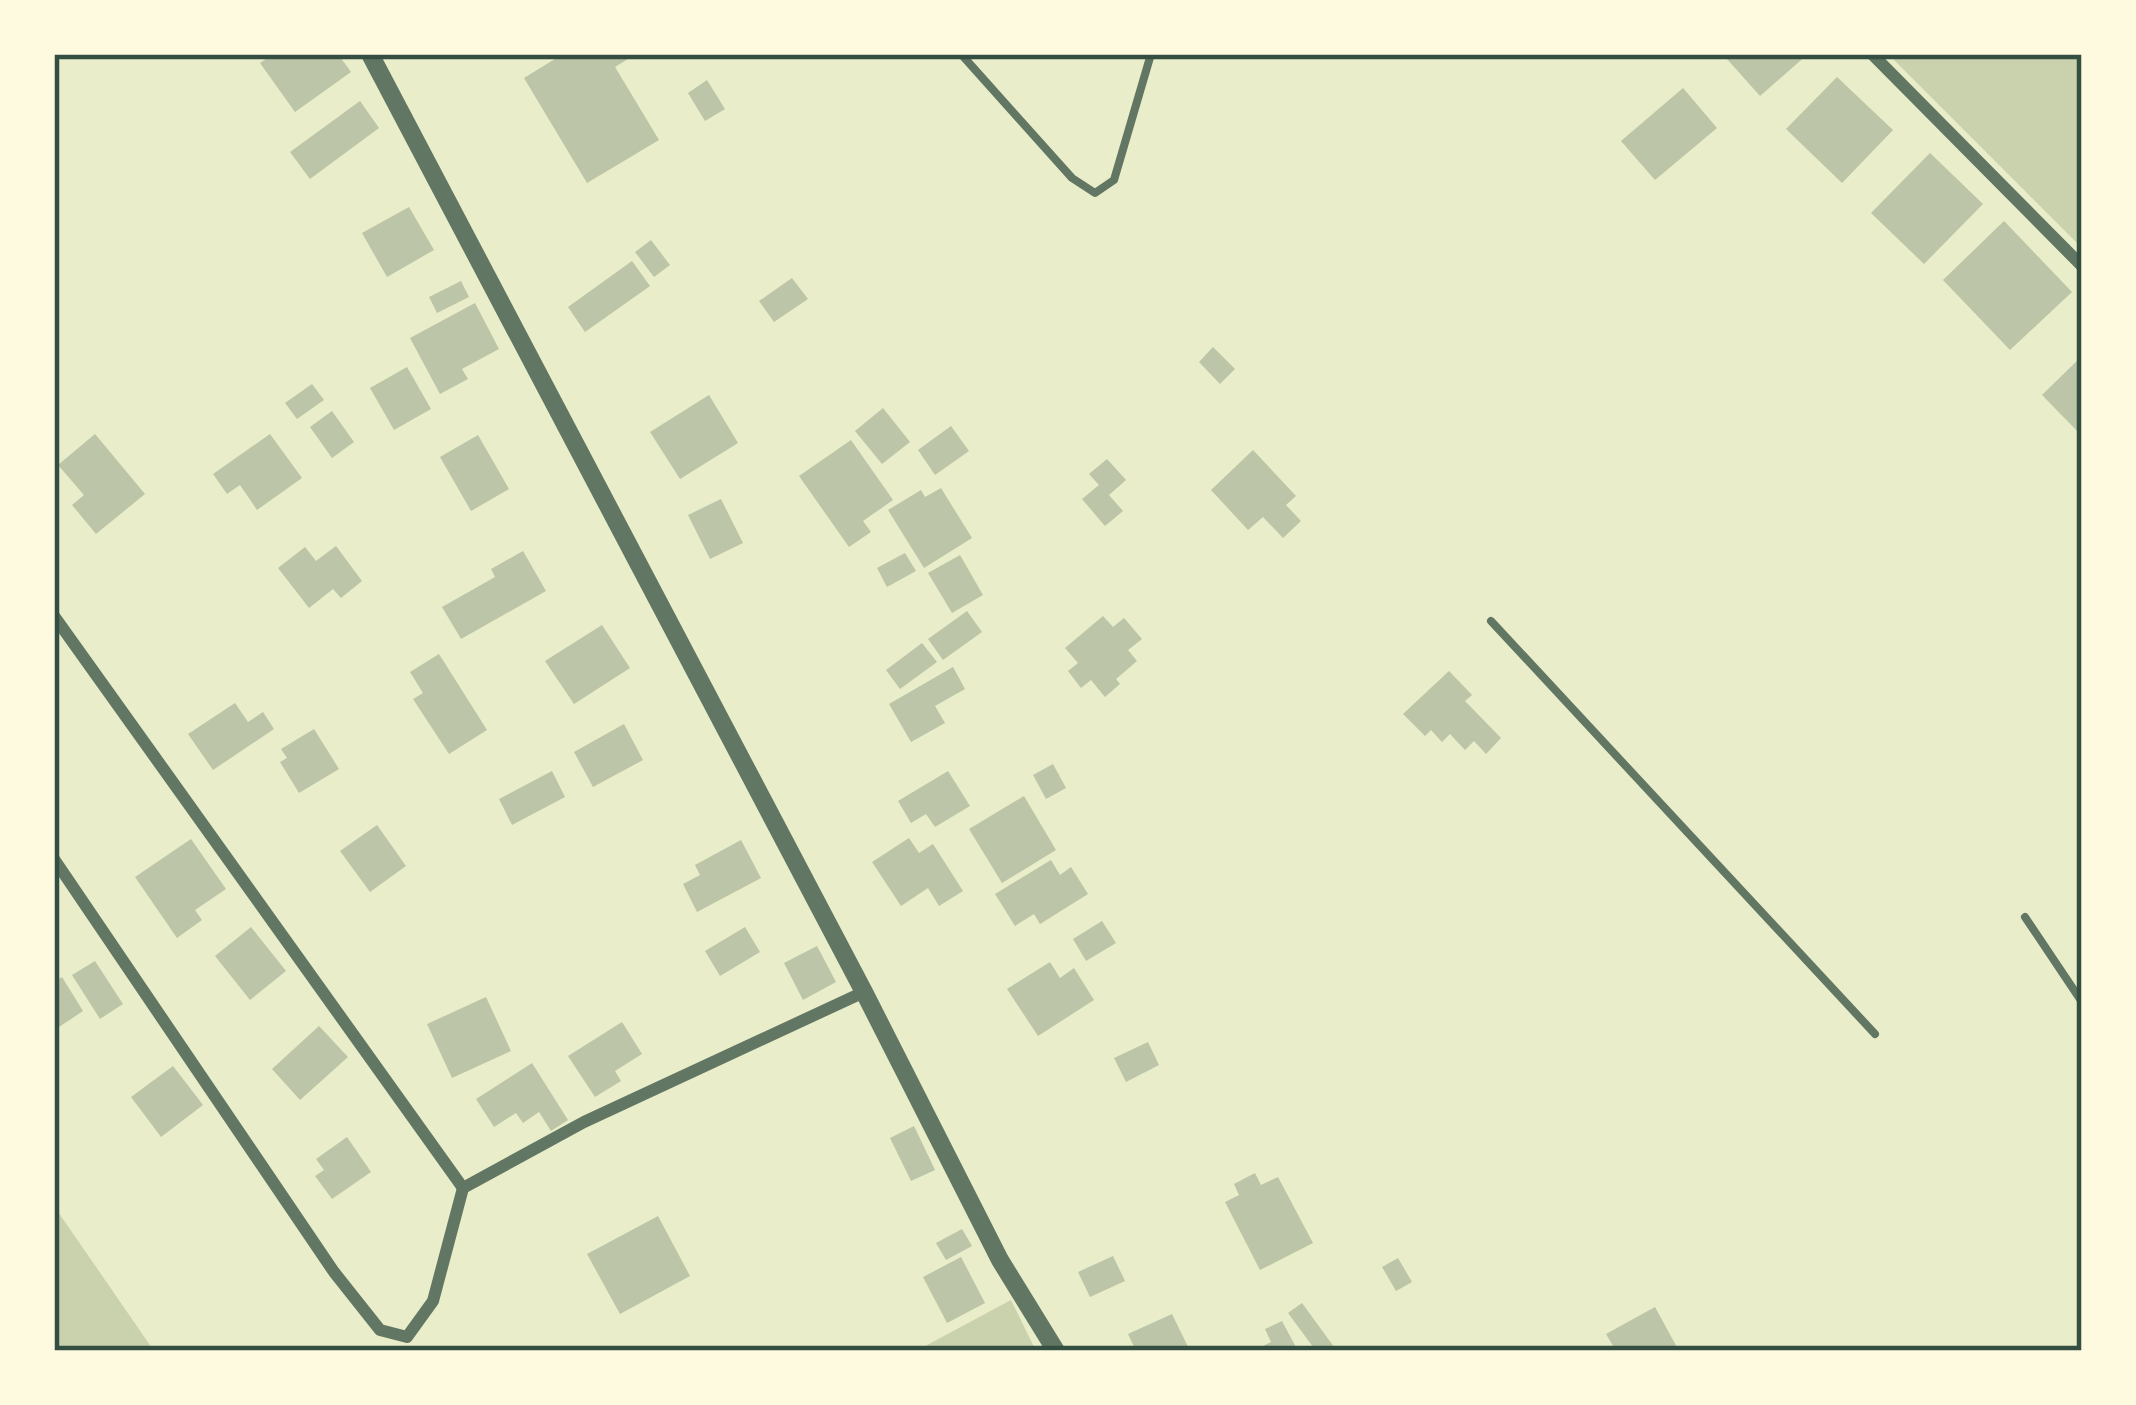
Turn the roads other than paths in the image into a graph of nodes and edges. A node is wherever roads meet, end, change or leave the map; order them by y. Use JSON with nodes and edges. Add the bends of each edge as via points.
{"nodes":[{"id":1,"x":370,"y":54,"type":"edge"},
{"id":2,"x":961,"y":54,"type":"edge"},
{"id":3,"x":1151,"y":54,"type":"edge"},
{"id":4,"x":1873,"y":54,"type":"edge"},
{"id":5,"x":2082,"y":266,"type":"edge"},
{"id":6,"x":54,"y":616,"type":"edge"},
{"id":7,"x":1491,"y":621,"type":"dead end"},
{"id":8,"x":54,"y":859,"type":"edge"},
{"id":9,"x":2025,"y":917,"type":"dead end"},
{"id":10,"x":863,"y":992,"type":"junction"},
{"id":11,"x":2082,"y":1001,"type":"edge"},
{"id":12,"x":1875,"y":1034,"type":"dead end"},
{"id":13,"x":463,"y":1188,"type":"junction"},
{"id":14,"x":407,"y":1337,"type":"junction"},
{"id":15,"x":418,"y":1351,"type":"edge"},
{"id":16,"x":1056,"y":1351,"type":"edge"}],
"edges":[{"from":1,"to":10,"type":"street"},
{"from":2,"to":3,"type":"lane","via":[[1072,178],[1095,193],[1114,180]]},
{"from":4,"to":5,"type":"street"},
{"from":6,"to":13,"type":"street"},
{"from":7,"to":12,"type":"lane"},
{"from":8,"to":14,"type":"street","via":[[334,1271],[380,1330]]},
{"from":9,"to":11,"type":"lane"},
{"from":10,"to":13,"type":"street","via":[[584,1122]]},
{"from":10,"to":16,"type":"street","via":[[1000,1260]]},
{"from":13,"to":14,"type":"street","via":[[433,1301]]},
{"from":14,"to":15,"type":"lane"}]}
